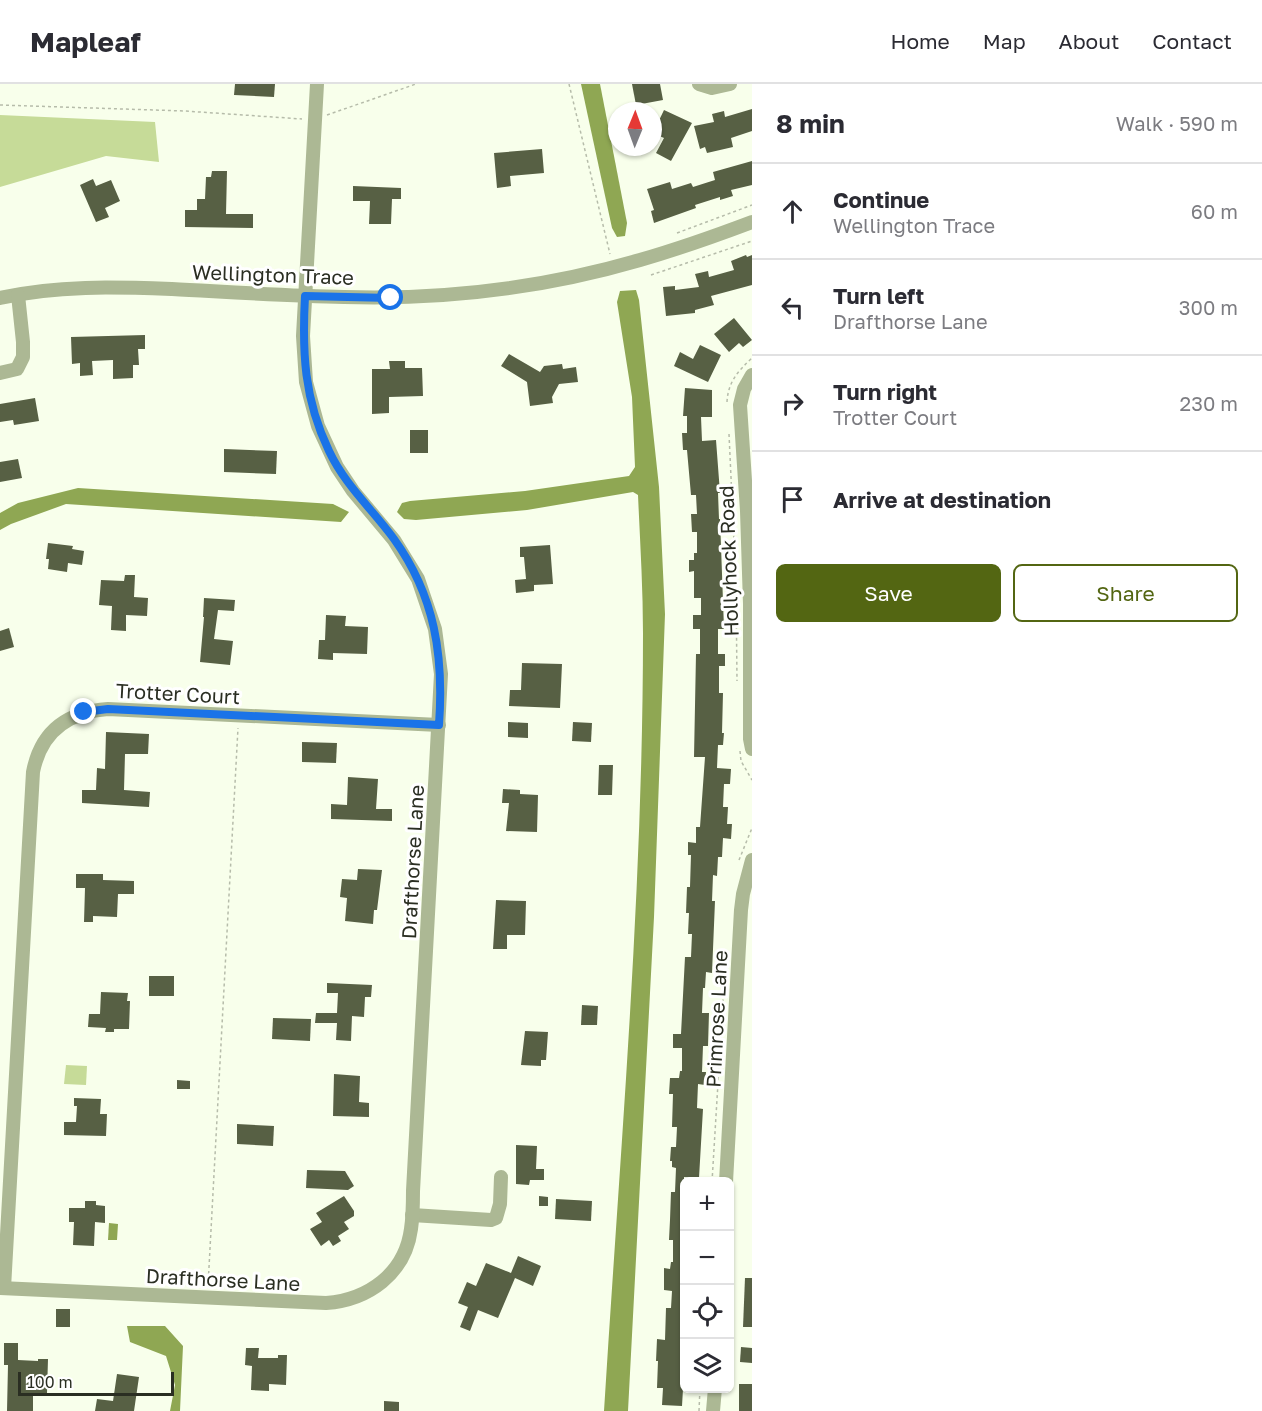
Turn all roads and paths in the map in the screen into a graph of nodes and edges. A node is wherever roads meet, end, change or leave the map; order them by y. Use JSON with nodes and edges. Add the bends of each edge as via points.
{"nodes":[{"id":1,"x":317,"y":84,"type":"edge"},
{"id":2,"x":416,"y":84,"type":"edge"},
{"id":3,"x":568,"y":84,"type":"edge"},
{"id":4,"x":699,"y":84,"type":"edge"},
{"id":5,"x":730,"y":84,"type":"edge"},
{"id":6,"x":0,"y":105,"type":"edge"},
{"id":7,"x":315,"y":120,"type":"junction"},
{"id":8,"x":752,"y":205,"type":"edge"},
{"id":9,"x":752,"y":222,"type":"edge"},
{"id":10,"x":677,"y":233,"type":"dead end"},
{"id":11,"x":752,"y":241,"type":"edge"},
{"id":12,"x":611,"y":255,"type":"dead end"},
{"id":13,"x":651,"y":275,"type":"dead end"},
{"id":14,"x":18,"y":295,"type":"junction"},
{"id":15,"x":305,"y":296,"type":"junction"},
{"id":16,"x":0,"y":298,"type":"edge"},
{"id":17,"x":752,"y":358,"type":"edge"},
{"id":18,"x":0,"y":373,"type":"edge"},
{"id":19,"x":752,"y":375,"type":"edge"},
{"id":20,"x":728,"y":409,"type":"dead end"},
{"id":21,"x":729,"y":428,"type":"dead end"},
{"id":22,"x":751,"y":635,"type":"edge"},
{"id":23,"x":737,"y":685,"type":"dead end"},
{"id":24,"x":239,"y":715,"type":"junction"},
{"id":25,"x":439,"y":725,"type":"junction"},
{"id":26,"x":746,"y":749,"type":"edge"},
{"id":27,"x":752,"y":780,"type":"edge"},
{"id":28,"x":752,"y":860,"type":"edge"},
{"id":29,"x":501,"y":1177,"type":"dead end"},
{"id":30,"x":726,"y":1177,"type":"edge"},
{"id":31,"x":412,"y":1215,"type":"junction"},
{"id":32,"x":2,"y":1288,"type":"edge"},
{"id":33,"x":208,"y":1298,"type":"junction"},
{"id":34,"x":700,"y":1393,"type":"edge"},
{"id":35,"x":714,"y":1393,"type":"edge"},
{"id":36,"x":699,"y":1411,"type":"edge"},
{"id":37,"x":713,"y":1411,"type":"edge"}],
"edges":[{"from":1,"to":7,"type":"street","name":"Drafthorse Lane"},
{"from":2,"to":7,"type":"path"},
{"from":3,"to":12,"type":"path"},
{"from":4,"to":5,"type":"street","via":[[712,88]]},
{"from":6,"to":7,"type":"path"},
{"from":7,"to":15,"type":"street","name":"Drafthorse Lane"},
{"from":8,"to":10,"type":"path"},
{"from":9,"to":15,"type":"street","name":"Wellington Trace","via":[[640,261],[534,285],[428,296]]},
{"from":11,"to":13,"type":"path"},
{"from":14,"to":15,"type":"street","name":"Wellington Trace","via":[[111,287]]},
{"from":14,"to":16,"type":"street","name":"Wellington Trace"},
{"from":14,"to":18,"type":"street","via":[[23,357],[17,369]]},
{"from":15,"to":25,"type":"street","name":"Drafthorse Lane","via":[[303,354],[312,409],[338,467],[394,540],[427,602],[440,656]]},
{"from":17,"to":20,"type":"path","via":[[729,387]]},
{"from":19,"to":22,"type":"street","name":"Hollyhock Road","via":[[740,405]]},
{"from":21,"to":23,"type":"path"},
{"from":22,"to":26,"type":"street","name":"Hollyhock Road","via":[[750,739]]},
{"from":24,"to":25,"type":"street","name":"Trotter Court"},
{"from":24,"to":32,"type":"street","name":"Trotter Court","via":[[92,710],[62,723],[37,756]]},
{"from":24,"to":33,"type":"path"},
{"from":25,"to":31,"type":"street","name":"Drafthorse Lane"},
{"from":26,"to":27,"type":"path","via":[[741,762]]},
{"from":28,"to":30,"type":"street","name":"Primrose Lane","via":[[741,910]]},
{"from":29,"to":31,"type":"street","via":[[496,1218]]},
{"from":31,"to":33,"type":"street","name":"Drafthorse Lane","via":[[408,1244],[398,1263],[385,1280],[361,1296],[326,1303]]},
{"from":32,"to":33,"type":"street","name":"Drafthorse Lane"},
{"from":34,"to":36,"type":"path"},
{"from":35,"to":37,"type":"street"}]}
